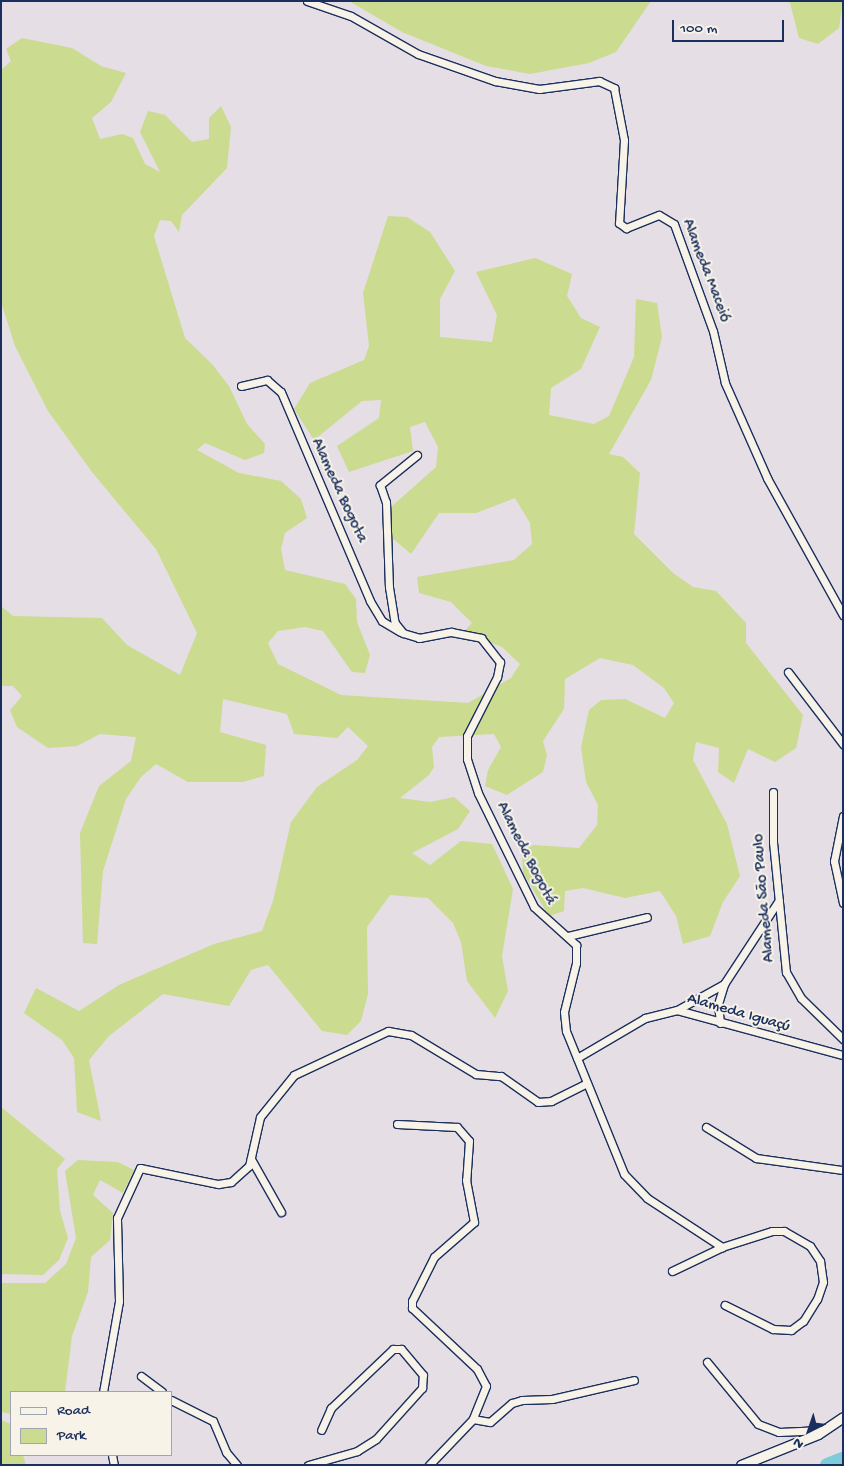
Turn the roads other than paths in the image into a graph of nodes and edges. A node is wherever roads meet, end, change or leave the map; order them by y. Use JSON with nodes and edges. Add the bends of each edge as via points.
{"nodes":[{"id":1,"x":307,"y":1,"type":"edge"},
{"id":2,"x":241,"y":386,"type":"dead end"},
{"id":3,"x":417,"y":455,"type":"dead end"},
{"id":4,"x":843,"y":615,"type":"edge"},
{"id":5,"x":403,"y":633,"type":"junction"},
{"id":6,"x":788,"y":672,"type":"dead end"},
{"id":7,"x":843,"y":744,"type":"edge"},
{"id":8,"x":773,"y":792,"type":"dead end"},
{"id":9,"x":843,"y":816,"type":"edge"},
{"id":10,"x":779,"y":900,"type":"junction"},
{"id":11,"x":843,"y":904,"type":"edge"},
{"id":12,"x":647,"y":918,"type":"dead end"},
{"id":13,"x":568,"y":936,"type":"junction"},
{"id":14,"x":724,"y":984,"type":"junction"},
{"id":15,"x":677,"y":1010,"type":"junction"},
{"id":16,"x":720,"y":1023,"type":"junction"},
{"id":17,"x":843,"y":1039,"type":"edge"},
{"id":18,"x":843,"y":1054,"type":"edge"},
{"id":19,"x":577,"y":1058,"type":"junction"},
{"id":20,"x":586,"y":1083,"type":"junction"},
{"id":21,"x":397,"y":1124,"type":"dead end"},
{"id":22,"x":706,"y":1127,"type":"dead end"},
{"id":23,"x":251,"y":1160,"type":"junction"},
{"id":24,"x":843,"y":1170,"type":"edge"},
{"id":25,"x":281,"y":1212,"type":"dead end"},
{"id":26,"x":722,"y":1247,"type":"junction"},
{"id":27,"x":672,"y":1271,"type":"dead end"},
{"id":28,"x":725,"y":1305,"type":"dead end"},
{"id":29,"x":707,"y":1362,"type":"dead end"},
{"id":30,"x":140,"y":1376,"type":"dead end"},
{"id":31,"x":634,"y":1380,"type":"dead end"},
{"id":32,"x":103,"y":1391,"type":"edge"},
{"id":33,"x":161,"y":1391,"type":"edge"},
{"id":34,"x":172,"y":1400,"type":"edge"},
{"id":35,"x":843,"y":1417,"type":"edge"},
{"id":36,"x":473,"y":1419,"type":"junction"},
{"id":37,"x":321,"y":1430,"type":"dead end"},
{"id":38,"x":825,"y":1430,"type":"junction"},
{"id":39,"x":237,"y":1465,"type":"edge"},
{"id":40,"x":308,"y":1465,"type":"edge"},
{"id":41,"x":429,"y":1465,"type":"edge"},
{"id":42,"x":741,"y":1465,"type":"edge"}],
"edges":[{"from":1,"to":4,"type":"street","name":"Alameda Maceió","via":[[351,16],[418,54],[495,81],[539,89],[599,81],[614,88],[624,140],[619,222],[626,228],[659,215],[674,224],[713,331],[725,384],[767,478]]},
{"from":2,"to":5,"type":"street","name":"Alameda Bogota","via":[[267,380],[281,392],[370,601],[382,621]]},
{"from":3,"to":5,"type":"street","via":[[380,485],[386,502],[390,596],[395,623]]},
{"from":5,"to":13,"type":"street","name":"Alameda Bogotá","via":[[418,638],[451,632],[479,637],[500,662],[497,677],[467,736],[467,759],[478,793],[534,907]]},
{"from":6,"to":7,"type":"street"},
{"from":8,"to":10,"type":"street","name":"Alameda São Paulo","via":[[772,824]]},
{"from":9,"to":11,"type":"street","via":[[834,860]]},
{"from":10,"to":14,"type":"street"},
{"from":10,"to":17,"type":"street","name":"Alameda São Paulo","via":[[789,981],[804,1002]]},
{"from":12,"to":13,"type":"street"},
{"from":13,"to":19,"type":"street","name":"Alameda Bogotá","via":[[576,945],[577,957],[564,1022]]},
{"from":14,"to":15,"type":"street"},
{"from":14,"to":16,"type":"street","via":[[718,1004]]},
{"from":15,"to":16,"type":"street","name":"Alameda Iguaçú"},
{"from":15,"to":19,"type":"street","name":"Alameda Iguaçú","via":[[645,1018]]},
{"from":16,"to":18,"type":"street","name":"Alameda Iguaçú"},
{"from":19,"to":20,"type":"street","name":"Alameda Bogotá"},
{"from":20,"to":23,"type":"street","via":[[551,1101],[538,1102],[508,1080],[476,1074],[411,1035],[388,1031],[294,1075],[260,1117]]},
{"from":20,"to":26,"type":"street","name":"Alameda Bogotá","via":[[631,1184],[669,1214]]},
{"from":21,"to":36,"type":"street","via":[[457,1127],[469,1141],[466,1180],[474,1222],[434,1258],[412,1301],[417,1315],[483,1378],[486,1386]]},
{"from":22,"to":24,"type":"street","via":[[756,1158]]},
{"from":23,"to":25,"type":"street"},
{"from":23,"to":32,"type":"street","via":[[244,1174],[224,1184],[140,1168],[117,1218],[119,1301]]},
{"from":26,"to":27,"type":"street"},
{"from":26,"to":28,"type":"street","via":[[772,1231],[784,1231],[810,1246],[822,1271],[817,1299],[804,1321],[791,1330],[773,1329]]},
{"from":29,"to":38,"type":"street","via":[[758,1424],[779,1432]]},
{"from":30,"to":33,"type":"street"},
{"from":31,"to":36,"type":"street","via":[[552,1399],[522,1400],[512,1403],[490,1422]]},
{"from":34,"to":39,"type":"street","via":[[214,1421],[226,1452]]},
{"from":35,"to":38,"type":"street"},
{"from":36,"to":41,"type":"street"},
{"from":37,"to":40,"type":"street","via":[[331,1408],[393,1348],[401,1349],[423,1375],[422,1388],[376,1439],[357,1451]]},
{"from":38,"to":42,"type":"street"}]}
